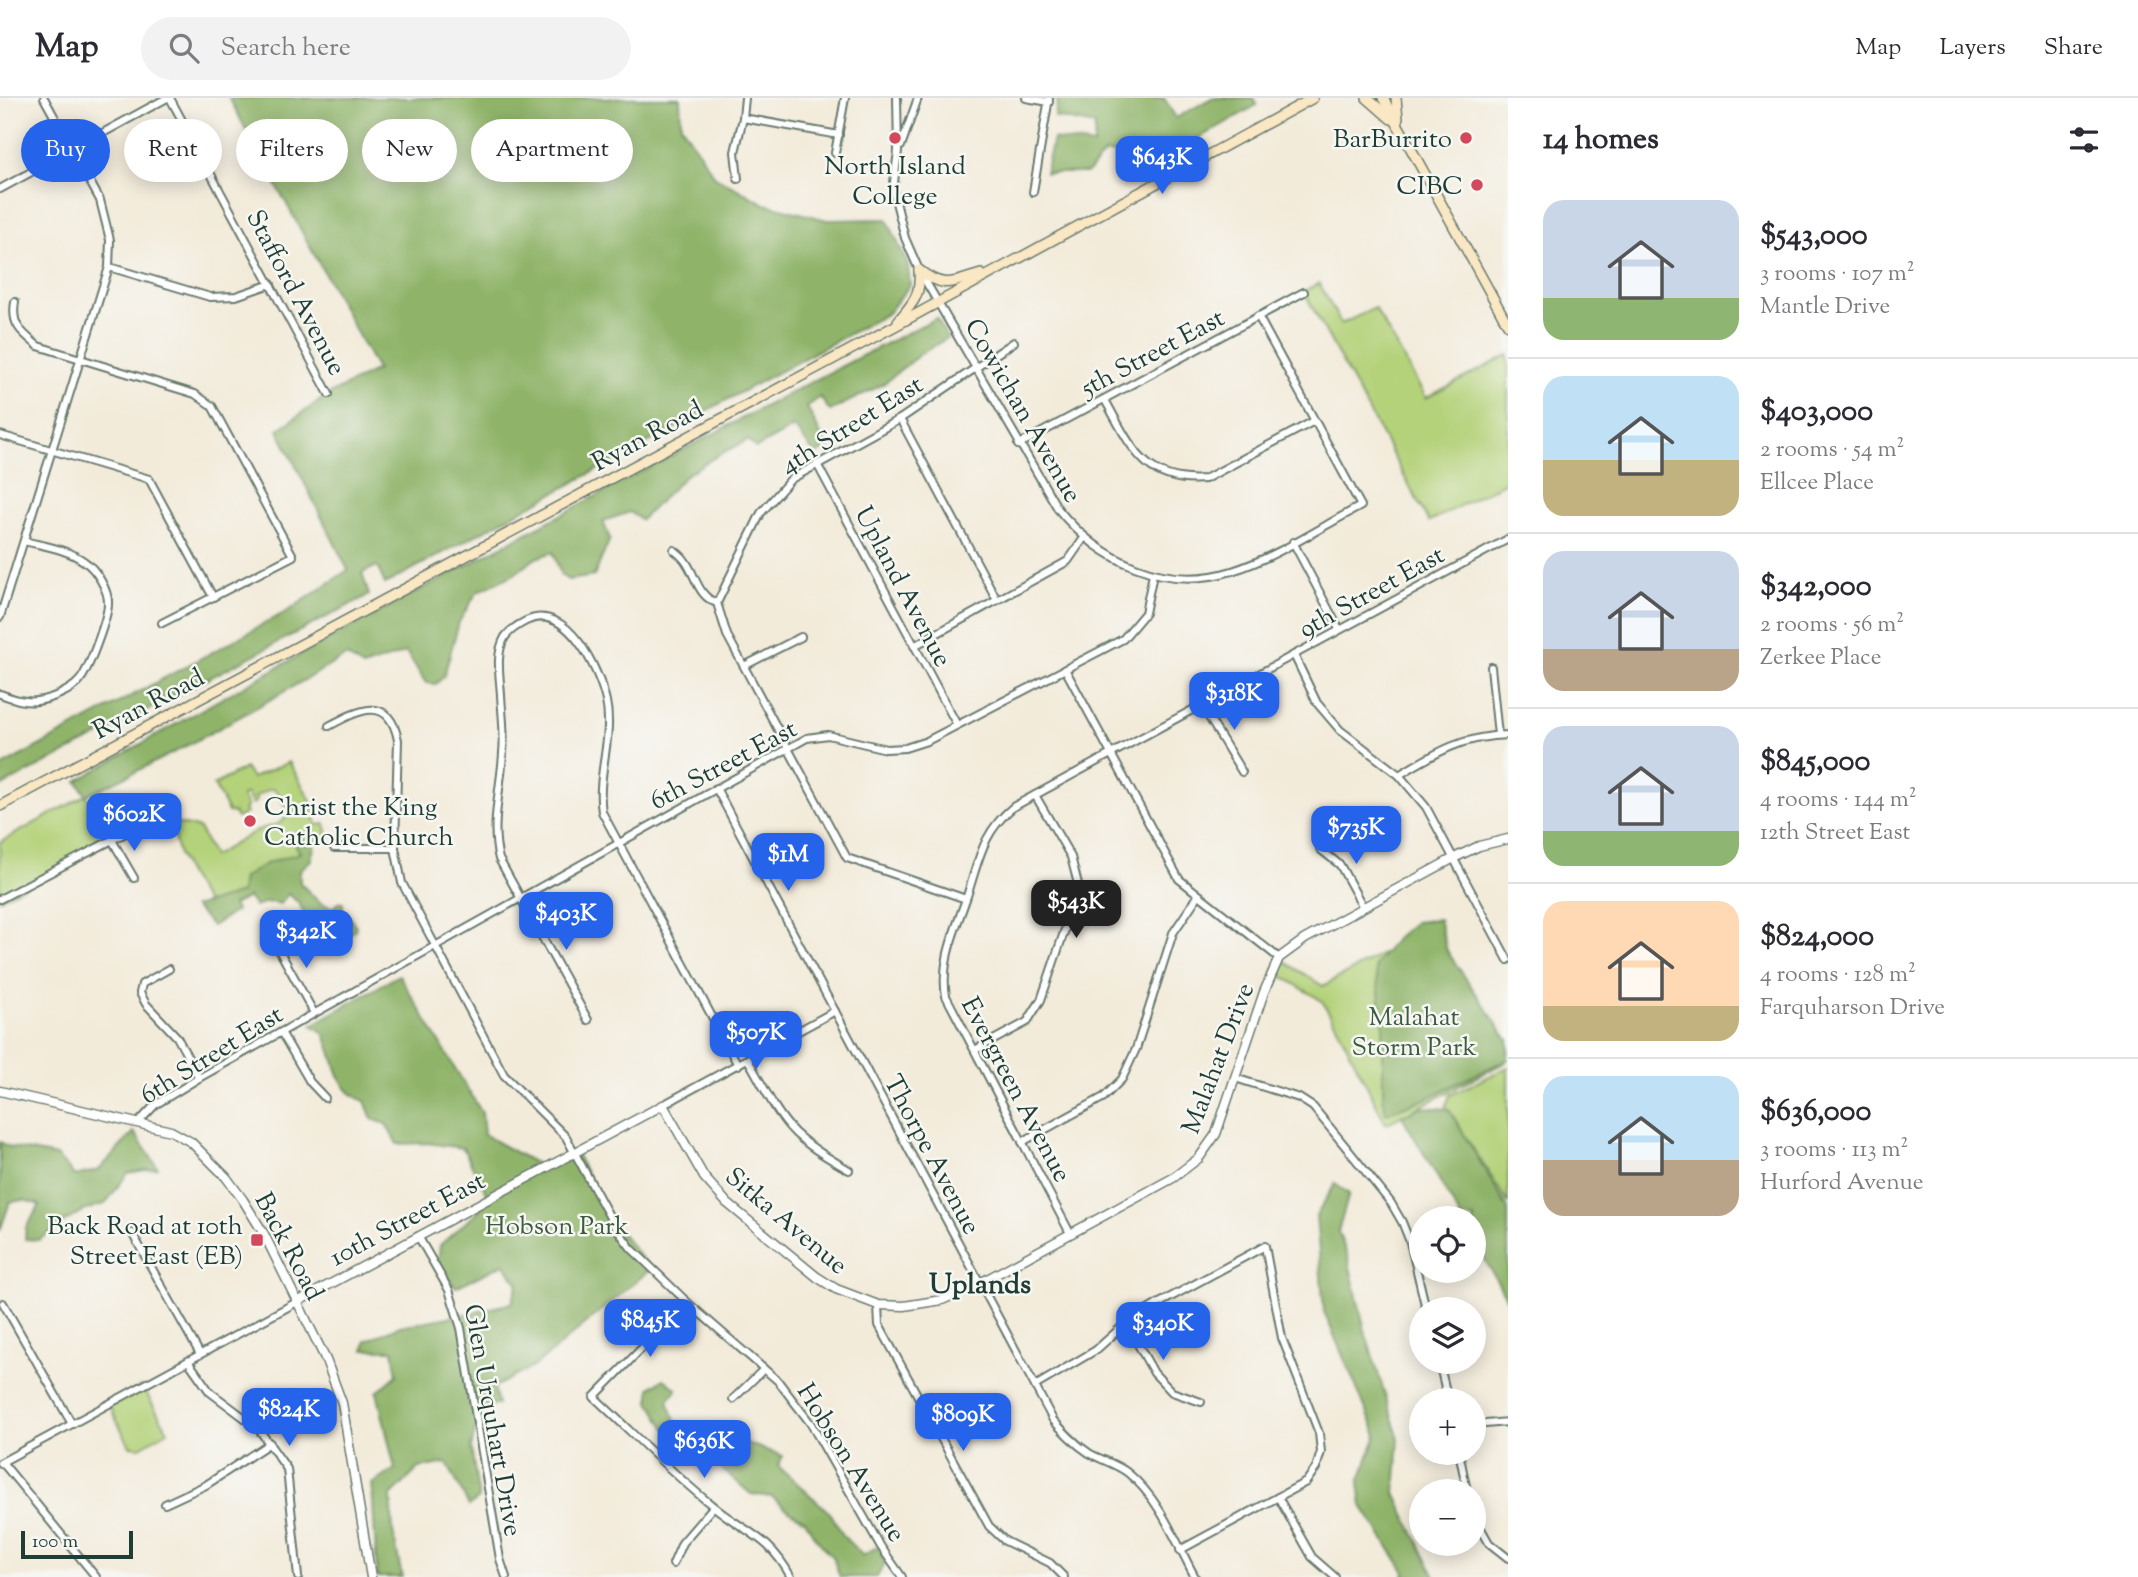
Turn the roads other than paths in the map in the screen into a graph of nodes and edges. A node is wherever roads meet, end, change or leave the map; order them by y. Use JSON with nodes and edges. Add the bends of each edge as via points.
{"nodes":[{"id":1,"x":44,"y":98,"type":"edge"},
{"id":2,"x":169,"y":98,"type":"edge"},
{"id":3,"x":745,"y":98,"type":"edge"},
{"id":4,"x":843,"y":98,"type":"edge"},
{"id":5,"x":897,"y":98,"type":"edge"},
{"id":6,"x":918,"y":98,"type":"edge"},
{"id":7,"x":1026,"y":98,"type":"edge"},
{"id":8,"x":1313,"y":98,"type":"edge"},
{"id":9,"x":1367,"y":98,"type":"edge"},
{"id":10,"x":1383,"y":98,"type":"edge"},
{"id":11,"x":1396,"y":98,"type":"edge"},
{"id":12,"x":1049,"y":100,"type":"edge"},
{"id":13,"x":743,"y":118,"type":"junction"},
{"id":14,"x":55,"y":119,"type":"edge"},
{"id":15,"x":1398,"y":125,"type":"junction"},
{"id":16,"x":110,"y":130,"type":"edge"},
{"id":17,"x":839,"y":135,"type":"junction"},
{"id":18,"x":898,"y":151,"type":"junction"},
{"id":19,"x":835,"y":153,"type":"dead end"},
{"id":20,"x":21,"y":178,"type":"edge"},
{"id":21,"x":738,"y":179,"type":"dead end"},
{"id":22,"x":90,"y":182,"type":"edge"},
{"id":23,"x":0,"y":189,"type":"edge"},
{"id":24,"x":1033,"y":192,"type":"dead end"},
{"id":25,"x":109,"y":267,"type":"junction"},
{"id":26,"x":998,"y":269,"type":"junction"},
{"id":27,"x":919,"y":270,"type":"junction"},
{"id":28,"x":271,"y":284,"type":"junction"},
{"id":29,"x":1304,"y":292,"type":"dead end"},
{"id":30,"x":15,"y":302,"type":"dead end"},
{"id":31,"x":938,"y":302,"type":"junction"},
{"id":32,"x":1258,"y":316,"type":"junction"},
{"id":33,"x":1508,"y":325,"type":"edge"},
{"id":34,"x":893,"y":327,"type":"junction"},
{"id":35,"x":1014,"y":342,"type":"dead end"},
{"id":36,"x":80,"y":359,"type":"junction"},
{"id":37,"x":976,"y":366,"type":"junction"},
{"id":38,"x":329,"y":394,"type":"dead end"},
{"id":39,"x":1105,"y":400,"type":"junction"},
{"id":40,"x":900,"y":419,"type":"junction"},
{"id":41,"x":1314,"y":421,"type":"junction"},
{"id":42,"x":0,"y":435,"type":"edge"},
{"id":43,"x":1018,"y":445,"type":"junction"},
{"id":44,"x":52,"y":450,"type":"junction"},
{"id":45,"x":817,"y":464,"type":"junction"},
{"id":46,"x":1084,"y":538,"type":"junction"},
{"id":47,"x":1508,"y":539,"type":"edge"},
{"id":48,"x":24,"y":541,"type":"junction"},
{"id":49,"x":1293,"y":542,"type":"junction"},
{"id":50,"x":674,"y":550,"type":"dead end"},
{"id":51,"x":1153,"y":574,"type":"junction"},
{"id":52,"x":213,"y":597,"type":"junction"},
{"id":53,"x":997,"y":600,"type":"junction"},
{"id":54,"x":717,"y":603,"type":"junction"},
{"id":55,"x":0,"y":617,"type":"edge"},
{"id":56,"x":162,"y":623,"type":"dead end"},
{"id":57,"x":1339,"y":629,"type":"junction"},
{"id":58,"x":801,"y":637,"type":"dead end"},
{"id":59,"x":914,"y":646,"type":"junction"},
{"id":60,"x":1294,"y":655,"type":"junction"},
{"id":61,"x":744,"y":666,"type":"junction"},
{"id":62,"x":1491,"y":667,"type":"dead end"},
{"id":63,"x":1065,"y":669,"type":"junction"},
{"id":64,"x":0,"y":694,"type":"edge"},
{"id":65,"x":1202,"y":706,"type":"junction"},
{"id":66,"x":957,"y":725,"type":"junction"},
{"id":67,"x":328,"y":726,"type":"dead end"},
{"id":68,"x":1498,"y":735,"type":"junction"},
{"id":69,"x":1508,"y":735,"type":"edge"},
{"id":70,"x":787,"y":748,"type":"junction"},
{"id":71,"x":1111,"y":755,"type":"junction"},
{"id":72,"x":1242,"y":772,"type":"dead end"},
{"id":73,"x":1399,"y":775,"type":"junction"},
{"id":74,"x":716,"y":788,"type":"junction"},
{"id":75,"x":1035,"y":795,"type":"junction"},
{"id":76,"x":0,"y":806,"type":"edge"},
{"id":77,"x":165,"y":812,"type":"dead end"},
{"id":78,"x":1508,"y":839,"type":"edge"},
{"id":79,"x":112,"y":840,"type":"junction"},
{"id":80,"x":619,"y":843,"type":"junction"},
{"id":81,"x":334,"y":848,"type":"dead end"},
{"id":82,"x":395,"y":848,"type":"junction"},
{"id":83,"x":1320,"y":849,"type":"dead end"},
{"id":84,"x":1454,"y":858,"type":"junction"},
{"id":85,"x":134,"y":878,"type":"dead end"},
{"id":86,"x":1198,"y":896,"type":"junction"},
{"id":87,"x":0,"y":898,"type":"edge"},
{"id":88,"x":520,"y":898,"type":"junction"},
{"id":89,"x":966,"y":899,"type":"junction"},
{"id":90,"x":1363,"y":907,"type":"junction"},
{"id":91,"x":274,"y":941,"type":"dead end"},
{"id":92,"x":436,"y":945,"type":"junction"},
{"id":93,"x":1279,"y":958,"type":"junction"},
{"id":94,"x":1508,"y":960,"type":"edge"},
{"id":95,"x":169,"y":970,"type":"dead end"},
{"id":96,"x":835,"y":1011,"type":"junction"},
{"id":97,"x":314,"y":1013,"type":"junction"},
{"id":98,"x":588,"y":1020,"type":"dead end"},
{"id":99,"x":281,"y":1032,"type":"junction"},
{"id":100,"x":975,"y":1050,"type":"junction"},
{"id":101,"x":748,"y":1060,"type":"junction"},
{"id":102,"x":738,"y":1065,"type":"junction"},
{"id":103,"x":200,"y":1078,"type":"junction"},
{"id":104,"x":1235,"y":1078,"type":"junction"},
{"id":105,"x":0,"y":1091,"type":"edge"},
{"id":106,"x":325,"y":1098,"type":"dead end"},
{"id":107,"x":663,"y":1105,"type":"junction"},
{"id":108,"x":138,"y":1123,"type":"junction"},
{"id":109,"x":1022,"y":1142,"type":"junction"},
{"id":110,"x":575,"y":1152,"type":"junction"},
{"id":111,"x":849,"y":1170,"type":"dead end"},
{"id":112,"x":132,"y":1233,"type":"dead end"},
{"id":113,"x":1070,"y":1233,"type":"junction"},
{"id":114,"x":418,"y":1236,"type":"junction"},
{"id":115,"x":980,"y":1283,"type":"junction"},
{"id":116,"x":1423,"y":1297,"type":"edge"},
{"id":117,"x":297,"y":1302,"type":"junction"},
{"id":118,"x":687,"y":1302,"type":"junction"},
{"id":119,"x":3,"y":1303,"type":"dead end"},
{"id":120,"x":878,"y":1305,"type":"junction"},
{"id":121,"x":1126,"y":1323,"type":"junction"},
{"id":122,"x":200,"y":1354,"type":"junction"},
{"id":123,"x":188,"y":1361,"type":"junction"},
{"id":124,"x":764,"y":1369,"type":"junction"},
{"id":125,"x":1035,"y":1386,"type":"junction"},
{"id":126,"x":733,"y":1399,"type":"dead end"},
{"id":127,"x":1201,"y":1402,"type":"dead end"},
{"id":128,"x":1508,"y":1422,"type":"edge"},
{"id":129,"x":72,"y":1424,"type":"junction"},
{"id":130,"x":1486,"y":1424,"type":"edge"},
{"id":131,"x":270,"y":1443,"type":"junction"},
{"id":132,"x":1,"y":1463,"type":"edge"},
{"id":133,"x":1278,"y":1497,"type":"junction"},
{"id":134,"x":165,"y":1504,"type":"dead end"},
{"id":135,"x":713,"y":1507,"type":"junction"},
{"id":136,"x":1486,"y":1538,"type":"edge"},
{"id":137,"x":1180,"y":1550,"type":"junction"},
{"id":138,"x":1508,"y":1558,"type":"edge"},
{"id":139,"x":673,"y":1564,"type":"dead end"},
{"id":140,"x":96,"y":1577,"type":"edge"},
{"id":141,"x":298,"y":1577,"type":"edge"},
{"id":142,"x":371,"y":1577,"type":"edge"},
{"id":143,"x":506,"y":1577,"type":"edge"},
{"id":144,"x":791,"y":1577,"type":"edge"},
{"id":145,"x":902,"y":1577,"type":"edge"},
{"id":146,"x":1064,"y":1577,"type":"edge"},
{"id":147,"x":1195,"y":1577,"type":"edge"},
{"id":148,"x":1335,"y":1577,"type":"edge"}],
"edges":[{"from":1,"to":14,"type":"street"},
{"from":2,"to":16,"type":"street"},
{"from":2,"to":28,"type":"street","name":"Stafford Avenue"},
{"from":3,"to":13,"type":"street"},
{"from":4,"to":17,"type":"street"},
{"from":5,"to":18,"type":"street"},
{"from":6,"to":18,"type":"street"},
{"from":7,"to":12,"type":"street"},
{"from":8,"to":26,"type":"main road","name":"Ryan Road"},
{"from":9,"to":15,"type":"main road"},
{"from":10,"to":15,"type":"main road"},
{"from":11,"to":15,"type":"main road"},
{"from":12,"to":24,"type":"street"},
{"from":13,"to":17,"type":"street"},
{"from":13,"to":21,"type":"street","via":[[735,152]]},
{"from":15,"to":33,"type":"main road"},
{"from":17,"to":19,"type":"street"},
{"from":18,"to":27,"type":"street","name":"Cowichan Avenue","via":[[893,190]]},
{"from":20,"to":23,"type":"street"},
{"from":22,"to":25,"type":"street","via":[[104,212]]},
{"from":25,"to":28,"type":"street","via":[[210,297],[236,296]]},
{"from":25,"to":36,"type":"street"},
{"from":26,"to":27,"type":"main road","via":[[948,284],[933,281]]},
{"from":26,"to":31,"type":"main road","name":"Ryan Road"},
{"from":27,"to":31,"type":"street","name":"Cowichan Avenue"},
{"from":27,"to":34,"type":"main road","via":[[915,300]]},
{"from":28,"to":38,"type":"street","name":"Stafford Avenue"},
{"from":29,"to":32,"type":"street","name":"5th Street East"},
{"from":30,"to":36,"type":"street","via":[[12,316],[21,332],[38,346]]},
{"from":31,"to":34,"type":"main road","name":"Ryan Road"},
{"from":31,"to":37,"type":"street","name":"Cowichan Avenue"},
{"from":32,"to":39,"type":"street","name":"5th Street East"},
{"from":32,"to":41,"type":"street"},
{"from":34,"to":76,"type":"main road","name":"Ryan Road"},
{"from":35,"to":37,"type":"street","name":"4th Street East"},
{"from":36,"to":44,"type":"street"},
{"from":36,"to":52,"type":"street","via":[[195,394],[212,406],[293,556]]},
{"from":37,"to":40,"type":"street","name":"4th Street East"},
{"from":37,"to":43,"type":"street","name":"Cowichan Avenue"},
{"from":39,"to":41,"type":"street","via":[[1143,462],[1186,481],[1205,479]]},
{"from":39,"to":43,"type":"street","name":"5th Street East"},
{"from":40,"to":45,"type":"street","name":"4th Street East"},
{"from":40,"to":53,"type":"street"},
{"from":41,"to":49,"type":"street","via":[[1360,506]]},
{"from":42,"to":44,"type":"street"},
{"from":43,"to":46,"type":"street","name":"Cowichan Avenue","via":[[1058,509]]},
{"from":44,"to":48,"type":"street"},
{"from":44,"to":52,"type":"street","via":[[149,479]]},
{"from":45,"to":54,"type":"street","name":"4th Street East","via":[[791,479],[761,513]]},
{"from":45,"to":59,"type":"street","name":"Upland Avenue"},
{"from":46,"to":51,"type":"street","name":"Cowichan Avenue","via":[[1116,560]]},
{"from":46,"to":53,"type":"street","via":[[1068,561]]},
{"from":47,"to":57,"type":"street","name":"9th Street East"},
{"from":48,"to":55,"type":"street"},
{"from":48,"to":64,"type":"street","via":[[87,562],[109,603],[92,662],[79,682],[54,697],[36,701]]},
{"from":49,"to":51,"type":"street","via":[[1232,571],[1201,578]]},
{"from":49,"to":57,"type":"street"},
{"from":50,"to":54,"type":"street","via":[[686,561],[703,594]]},
{"from":51,"to":63,"type":"street","name":"6th Street East","via":[[1145,613],[1123,639]]},
{"from":52,"to":56,"type":"street"},
{"from":53,"to":59,"type":"street"},
{"from":54,"to":61,"type":"street"},
{"from":57,"to":60,"type":"street","name":"9th Street East"},
{"from":58,"to":61,"type":"street"},
{"from":59,"to":66,"type":"street","name":"Upland Avenue"},
{"from":60,"to":65,"type":"street","name":"9th Street East"},
{"from":60,"to":73,"type":"street","via":[[1317,703],[1340,730]]},
{"from":61,"to":70,"type":"street"},
{"from":62,"to":68,"type":"street"},
{"from":63,"to":66,"type":"street","name":"6th Street East"},
{"from":63,"to":71,"type":"street"},
{"from":65,"to":71,"type":"street","name":"9th Street East"},
{"from":65,"to":72,"type":"street"},
{"from":66,"to":70,"type":"street","name":"6th Street East","via":[[905,748],[886,749],[828,734]]},
{"from":67,"to":82,"type":"street","name":"Hobson Avenue","via":[[371,709],[385,713],[395,725]]},
{"from":68,"to":69,"type":"street"},
{"from":68,"to":73,"type":"street","via":[[1437,751]]},
{"from":70,"to":74,"type":"street","name":"6th Street East"},
{"from":70,"to":89,"type":"street","via":[[847,858]]},
{"from":71,"to":75,"type":"street","name":"9th Street East"},
{"from":71,"to":86,"type":"street","via":[[1179,879]]},
{"from":73,"to":84,"type":"street","via":[[1426,807]]},
{"from":74,"to":80,"type":"street","name":"6th Street East"},
{"from":74,"to":96,"type":"street","name":"Thorpe Avenue"},
{"from":75,"to":89,"type":"street","name":"9th Street East","via":[[1013,807],[988,835]]},
{"from":75,"to":100,"type":"street","via":[[1071,857],[1079,888],[1041,1000],[1027,1021]]},
{"from":77,"to":79,"type":"street"},
{"from":78,"to":84,"type":"street","name":"Malahat Drive"},
{"from":79,"to":85,"type":"street"},
{"from":79,"to":87,"type":"street"},
{"from":80,"to":88,"type":"street","name":"6th Street East"},
{"from":80,"to":88,"type":"street","via":[[602,812],[599,795],[607,730],[602,689],[580,642],[566,626],[533,618],[505,637],[499,657],[504,751],[495,838],[499,859]]},
{"from":80,"to":102,"type":"street"},
{"from":81,"to":82,"type":"street"},
{"from":82,"to":92,"type":"street","name":"Hobson Avenue","via":[[402,883]]},
{"from":83,"to":90,"type":"street","via":[[1340,865]]},
{"from":84,"to":90,"type":"street","name":"Malahat Drive"},
{"from":84,"to":94,"type":"street"},
{"from":86,"to":93,"type":"street"},
{"from":86,"to":109,"type":"street","via":[[1173,933],[1122,1079],[1104,1097]]},
{"from":88,"to":92,"type":"street","name":"6th Street East"},
{"from":88,"to":98,"type":"street"},
{"from":89,"to":100,"type":"street","name":"Evergreen Avenue","via":[[943,979],[946,996]]},
{"from":90,"to":93,"type":"street","name":"Malahat Drive"},
{"from":91,"to":97,"type":"street"},
{"from":92,"to":97,"type":"street","name":"6th Street East"},
{"from":92,"to":110,"type":"street","name":"Hobson Avenue","via":[[504,1075],[566,1137]]},
{"from":93,"to":104,"type":"street","name":"Malahat Drive"},
{"from":95,"to":103,"type":"street","via":[[142,984],[140,993],[177,1037]]},
{"from":96,"to":101,"type":"street","name":"10th Street East"},
{"from":96,"to":115,"type":"street","name":"Thorpe Avenue"},
{"from":97,"to":99,"type":"street","name":"6th Street East"},
{"from":99,"to":103,"type":"street","name":"6th Street East"},
{"from":99,"to":106,"type":"street","via":[[310,1082]]},
{"from":100,"to":109,"type":"street","name":"Evergreen Avenue"},
{"from":101,"to":102,"type":"street","name":"10th Street East"},
{"from":101,"to":111,"type":"street","via":[[794,1132]]},
{"from":102,"to":107,"type":"street","name":"10th Street East"},
{"from":103,"to":108,"type":"street","name":"6th Street East","via":[[155,1105]]},
{"from":104,"to":113,"type":"street","name":"Malahat Drive","via":[[1216,1134],[1199,1158],[1173,1178]]},
{"from":104,"to":116,"type":"street","via":[[1299,1098],[1313,1107],[1391,1203],[1410,1242]]},
{"from":105,"to":108,"type":"street","name":"Back Road"},
{"from":107,"to":110,"type":"street","name":"10th Street East"},
{"from":107,"to":120,"type":"street","name":"Sitka Avenue","via":[[704,1177],[727,1203],[817,1277]]},
{"from":108,"to":117,"type":"street","name":"Back Road","via":[[171,1131],[191,1142],[226,1177],[264,1234]]},
{"from":109,"to":113,"type":"street","name":"Evergreen Avenue"},
{"from":110,"to":114,"type":"street","name":"10th Street East"},
{"from":110,"to":118,"type":"street","name":"Hobson Avenue","via":[[631,1248]]},
{"from":112,"to":122,"type":"street"},
{"from":113,"to":115,"type":"street","name":"Malahat Drive"},
{"from":114,"to":117,"type":"street","name":"10th Street East"},
{"from":114,"to":143,"type":"street","name":"Glen Urquhart Drive","via":[[449,1290],[461,1328]]},
{"from":115,"to":120,"type":"street","name":"Malahat Drive","via":[[942,1300]]},
{"from":115,"to":125,"type":"street","name":"Thorpe Avenue"},
{"from":117,"to":122,"type":"street","name":"10th Street East"},
{"from":117,"to":142,"type":"street","name":"Back Road","via":[[342,1403]]},
{"from":118,"to":124,"type":"street","name":"Hobson Avenue"},
{"from":118,"to":135,"type":"street","via":[[594,1397]]},
{"from":119,"to":129,"type":"street"},
{"from":120,"to":146,"type":"street","via":[[879,1325],[989,1526],[1005,1541],[1051,1563]]},
{"from":121,"to":125,"type":"street","via":[[1096,1350]]},
{"from":121,"to":127,"type":"street","via":[[1154,1373],[1172,1392]]},
{"from":121,"to":133,"type":"street","via":[[1265,1246],[1282,1338],[1319,1433],[1321,1452],[1306,1482]]},
{"from":122,"to":123,"type":"street","name":"10th Street East"},
{"from":123,"to":129,"type":"street","name":"10th Street East"},
{"from":123,"to":131,"type":"street","via":[[210,1392],[258,1428]]},
{"from":124,"to":126,"type":"street"},
{"from":124,"to":145,"type":"street","name":"Hobson Avenue","via":[[811,1424]]},
{"from":125,"to":137,"type":"street","name":"Thorpe Avenue","via":[[1053,1420],[1069,1438],[1143,1487]]},
{"from":128,"to":130,"type":"street"},
{"from":129,"to":132,"type":"street","name":"10th Street East"},
{"from":131,"to":134,"type":"street","via":[[206,1485]]},
{"from":131,"to":141,"type":"street","via":[[287,1469]]},
{"from":132,"to":140,"type":"street"},
{"from":133,"to":137,"type":"street"},
{"from":133,"to":148,"type":"street","via":[[1312,1557]]},
{"from":135,"to":139,"type":"street","via":[[682,1543]]},
{"from":135,"to":144,"type":"street","via":[[766,1542]]},
{"from":136,"to":138,"type":"street"},
{"from":137,"to":147,"type":"street","name":"Thorpe Avenue"}]}
